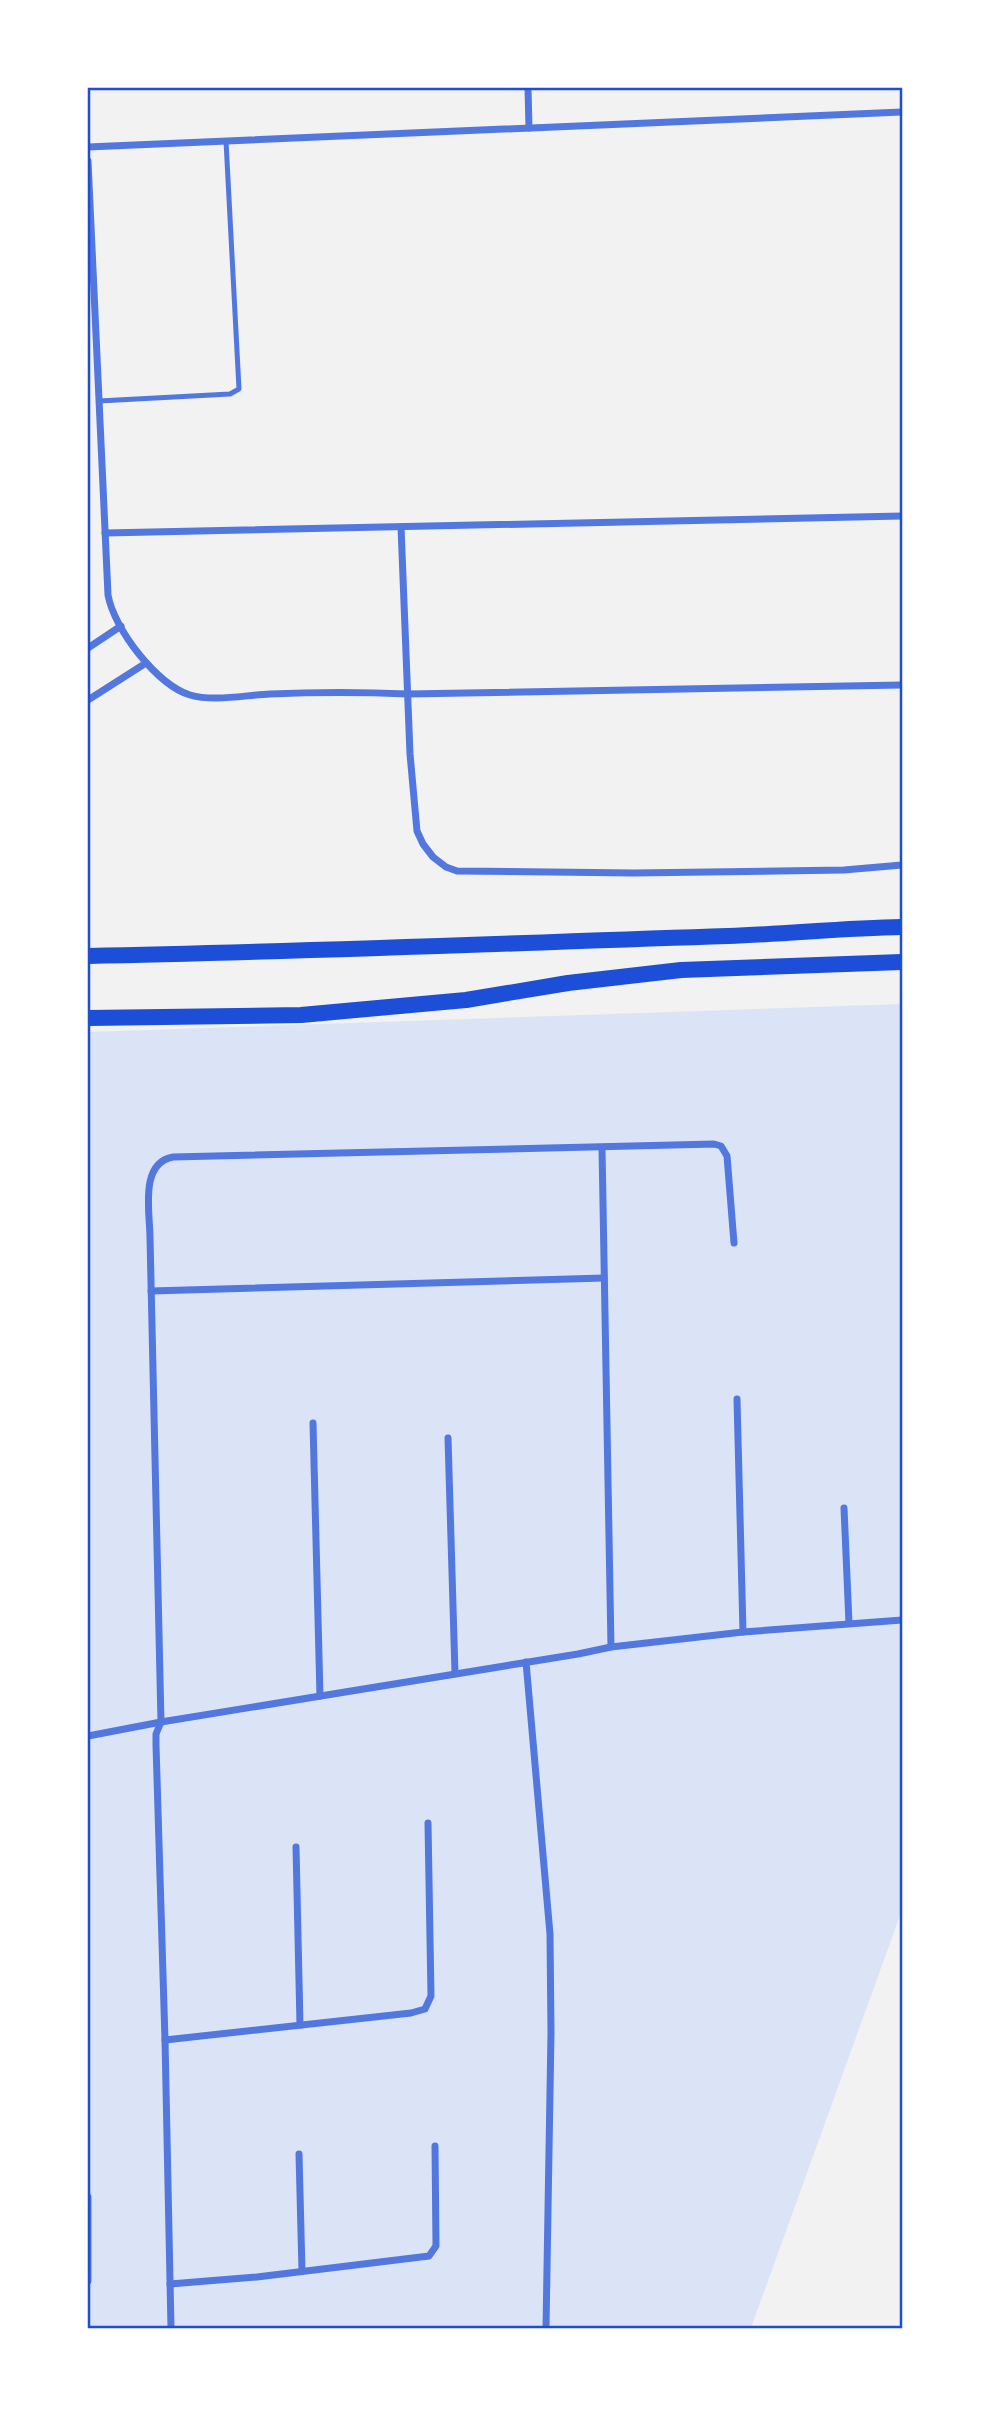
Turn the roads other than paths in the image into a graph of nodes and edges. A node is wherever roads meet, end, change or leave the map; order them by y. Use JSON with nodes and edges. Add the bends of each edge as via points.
{"nodes":[{"id":1,"x":528,"y":88,"type":"edge"},
{"id":2,"x":902,"y":112,"type":"edge"},
{"id":3,"x":529,"y":128,"type":"junction"},
{"id":4,"x":226,"y":141,"type":"junction"},
{"id":5,"x":88,"y":147,"type":"edge"},
{"id":6,"x":88,"y":161,"type":"edge"},
{"id":7,"x":92,"y":342,"type":"edge"},
{"id":8,"x":99,"y":401,"type":"junction"},
{"id":9,"x":902,"y":516,"type":"edge"},
{"id":10,"x":401,"y":527,"type":"junction"},
{"id":11,"x":105,"y":533,"type":"junction"},
{"id":12,"x":121,"y":626,"type":"junction"},
{"id":13,"x":88,"y":648,"type":"edge"},
{"id":14,"x":146,"y":663,"type":"junction"},
{"id":15,"x":902,"y":685,"type":"edge"},
{"id":16,"x":408,"y":694,"type":"junction"},
{"id":17,"x":88,"y":700,"type":"edge"},
{"id":18,"x":902,"y":865,"type":"edge"},
{"id":19,"x":902,"y":927,"type":"edge"},
{"id":20,"x":88,"y":956,"type":"edge"},
{"id":21,"x":902,"y":962,"type":"edge"},
{"id":22,"x":88,"y":1018,"type":"edge"},
{"id":23,"x":602,"y":1148,"type":"junction"},
{"id":24,"x":734,"y":1244,"type":"dead end"},
{"id":25,"x":604,"y":1279,"type":"junction"},
{"id":26,"x":152,"y":1291,"type":"junction"},
{"id":27,"x":737,"y":1399,"type":"dead end"},
{"id":28,"x":313,"y":1423,"type":"dead end"},
{"id":29,"x":448,"y":1438,"type":"dead end"},
{"id":30,"x":844,"y":1508,"type":"dead end"},
{"id":31,"x":902,"y":1620,"type":"edge"},
{"id":32,"x":849,"y":1623,"type":"junction"},
{"id":33,"x":743,"y":1632,"type":"junction"},
{"id":34,"x":611,"y":1647,"type":"junction"},
{"id":35,"x":526,"y":1662,"type":"junction"},
{"id":36,"x":455,"y":1673,"type":"junction"},
{"id":37,"x":320,"y":1696,"type":"junction"},
{"id":38,"x":161,"y":1722,"type":"junction"},
{"id":39,"x":88,"y":1736,"type":"edge"},
{"id":40,"x":428,"y":1823,"type":"dead end"},
{"id":41,"x":296,"y":1847,"type":"dead end"},
{"id":42,"x":300,"y":2025,"type":"junction"},
{"id":43,"x":165,"y":2040,"type":"junction"},
{"id":44,"x":435,"y":2146,"type":"dead end"},
{"id":45,"x":299,"y":2154,"type":"dead end"},
{"id":46,"x":88,"y":2197,"type":"edge"},
{"id":47,"x":302,"y":2271,"type":"junction"},
{"id":48,"x":88,"y":2281,"type":"edge"},
{"id":49,"x":170,"y":2284,"type":"junction"},
{"id":50,"x":171,"y":2329,"type":"edge"},
{"id":51,"x":545,"y":2329,"type":"edge"}],
"edges":[{"from":1,"to":3,"type":"street"},
{"from":2,"to":3,"type":"street"},
{"from":3,"to":4,"type":"street"},
{"from":4,"to":5,"type":"street"},
{"from":4,"to":8,"type":"lane","via":[[239,389],[230,394]]},
{"from":6,"to":7,"type":"street"},
{"from":7,"to":8,"type":"street"},
{"from":8,"to":11,"type":"street"},
{"from":9,"to":10,"type":"street"},
{"from":10,"to":11,"type":"street"},
{"from":10,"to":16,"type":"street"},
{"from":11,"to":12,"type":"street","via":[[109,602]]},
{"from":12,"to":13,"type":"street"},
{"from":12,"to":14,"type":"street"},
{"from":14,"to":16,"type":"street","via":[[170,684],[197,696]]},
{"from":14,"to":17,"type":"street"},
{"from":15,"to":16,"type":"street"},
{"from":16,"to":18,"type":"street","via":[[417,831],[433,857],[457,871],[634,873]]},
{"from":19,"to":20,"type":"main road","via":[[371,950]]},
{"from":21,"to":22,"type":"main road","via":[[681,970],[466,1000],[301,1015]]},
{"from":23,"to":24,"type":"street","via":[[720,1146],[727,1156]]},
{"from":23,"to":25,"type":"street"},
{"from":23,"to":26,"type":"street","via":[[165,1158],[150,1180]]},
{"from":25,"to":26,"type":"street"},
{"from":25,"to":34,"type":"street"},
{"from":26,"to":38,"type":"street"},
{"from":27,"to":33,"type":"street"},
{"from":28,"to":37,"type":"street"},
{"from":29,"to":36,"type":"street"},
{"from":30,"to":32,"type":"street"},
{"from":31,"to":32,"type":"street"},
{"from":32,"to":33,"type":"street"},
{"from":33,"to":34,"type":"street"},
{"from":34,"to":35,"type":"street"},
{"from":35,"to":36,"type":"street"},
{"from":35,"to":51,"type":"street","via":[[550,1934]]},
{"from":36,"to":37,"type":"street"},
{"from":37,"to":38,"type":"street"},
{"from":38,"to":39,"type":"street"},
{"from":38,"to":43,"type":"street","via":[[156,1745]]},
{"from":40,"to":42,"type":"street","via":[[429,2005],[411,2013]]},
{"from":41,"to":42,"type":"street"},
{"from":42,"to":43,"type":"street"},
{"from":43,"to":49,"type":"street"},
{"from":44,"to":47,"type":"street","via":[[436,2246],[430,2254]]},
{"from":45,"to":47,"type":"street"},
{"from":46,"to":48,"type":"street"},
{"from":47,"to":49,"type":"street"},
{"from":49,"to":50,"type":"street"}]}
